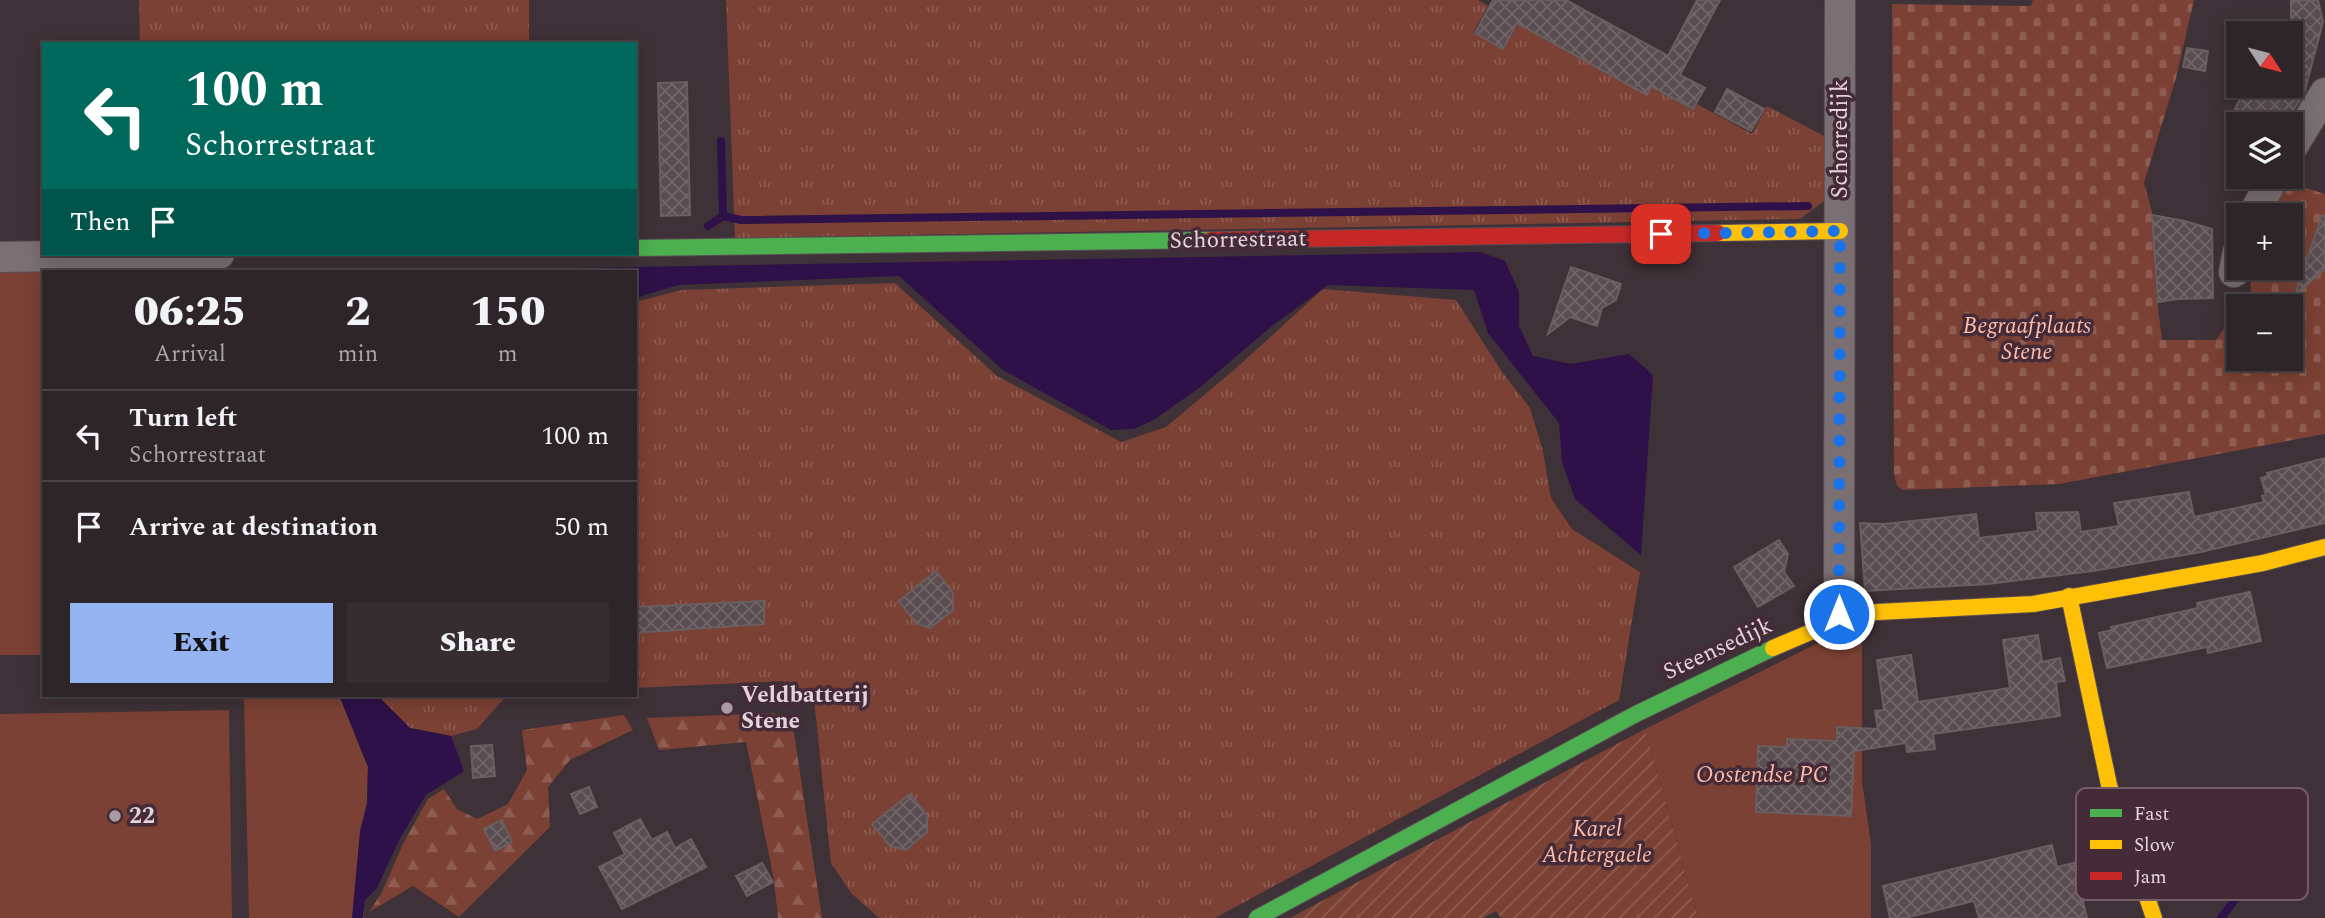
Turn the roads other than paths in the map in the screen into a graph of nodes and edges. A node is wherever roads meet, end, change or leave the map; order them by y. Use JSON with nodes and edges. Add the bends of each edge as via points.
{"nodes":[{"id":1,"x":1840,"y":0,"type":"edge"},
{"id":2,"x":2325,"y":93,"type":"edge"},
{"id":3,"x":2303,"y":129,"type":"edge"},
{"id":4,"x":1840,"y":231,"type":"junction"},
{"id":5,"x":637,"y":248,"type":"edge"},
{"id":6,"x":73,"y":256,"type":"edge"},
{"id":7,"x":0,"y":257,"type":"edge"},
{"id":8,"x":2325,"y":547,"type":"edge"},
{"id":9,"x":2069,"y":596,"type":"junction"},
{"id":10,"x":1839,"y":614,"type":"junction"},
{"id":11,"x":2110,"y":788,"type":"edge"},
{"id":12,"x":2148,"y":900,"type":"edge"},
{"id":13,"x":1257,"y":918,"type":"edge"},
{"id":14,"x":2154,"y":918,"type":"edge"}],
"edges":[{"from":1,"to":4,"type":"street","name":"Schorredijk"},
{"from":2,"to":3,"type":"street"},
{"from":4,"to":5,"type":"street","name":"Schorrestraat"},
{"from":4,"to":10,"type":"street","name":"Schorredijk"},
{"from":6,"to":7,"type":"street"},
{"from":8,"to":9,"type":"street","name":"Steensedijk","via":[[2263,563]]},
{"from":9,"to":10,"type":"street","name":"Steensedijk","via":[[2033,604]]},
{"from":9,"to":11,"type":"street"},
{"from":10,"to":13,"type":"street","name":"Steensedijk","via":[[1813,631],[1636,714]]},
{"from":12,"to":14,"type":"street"}]}
